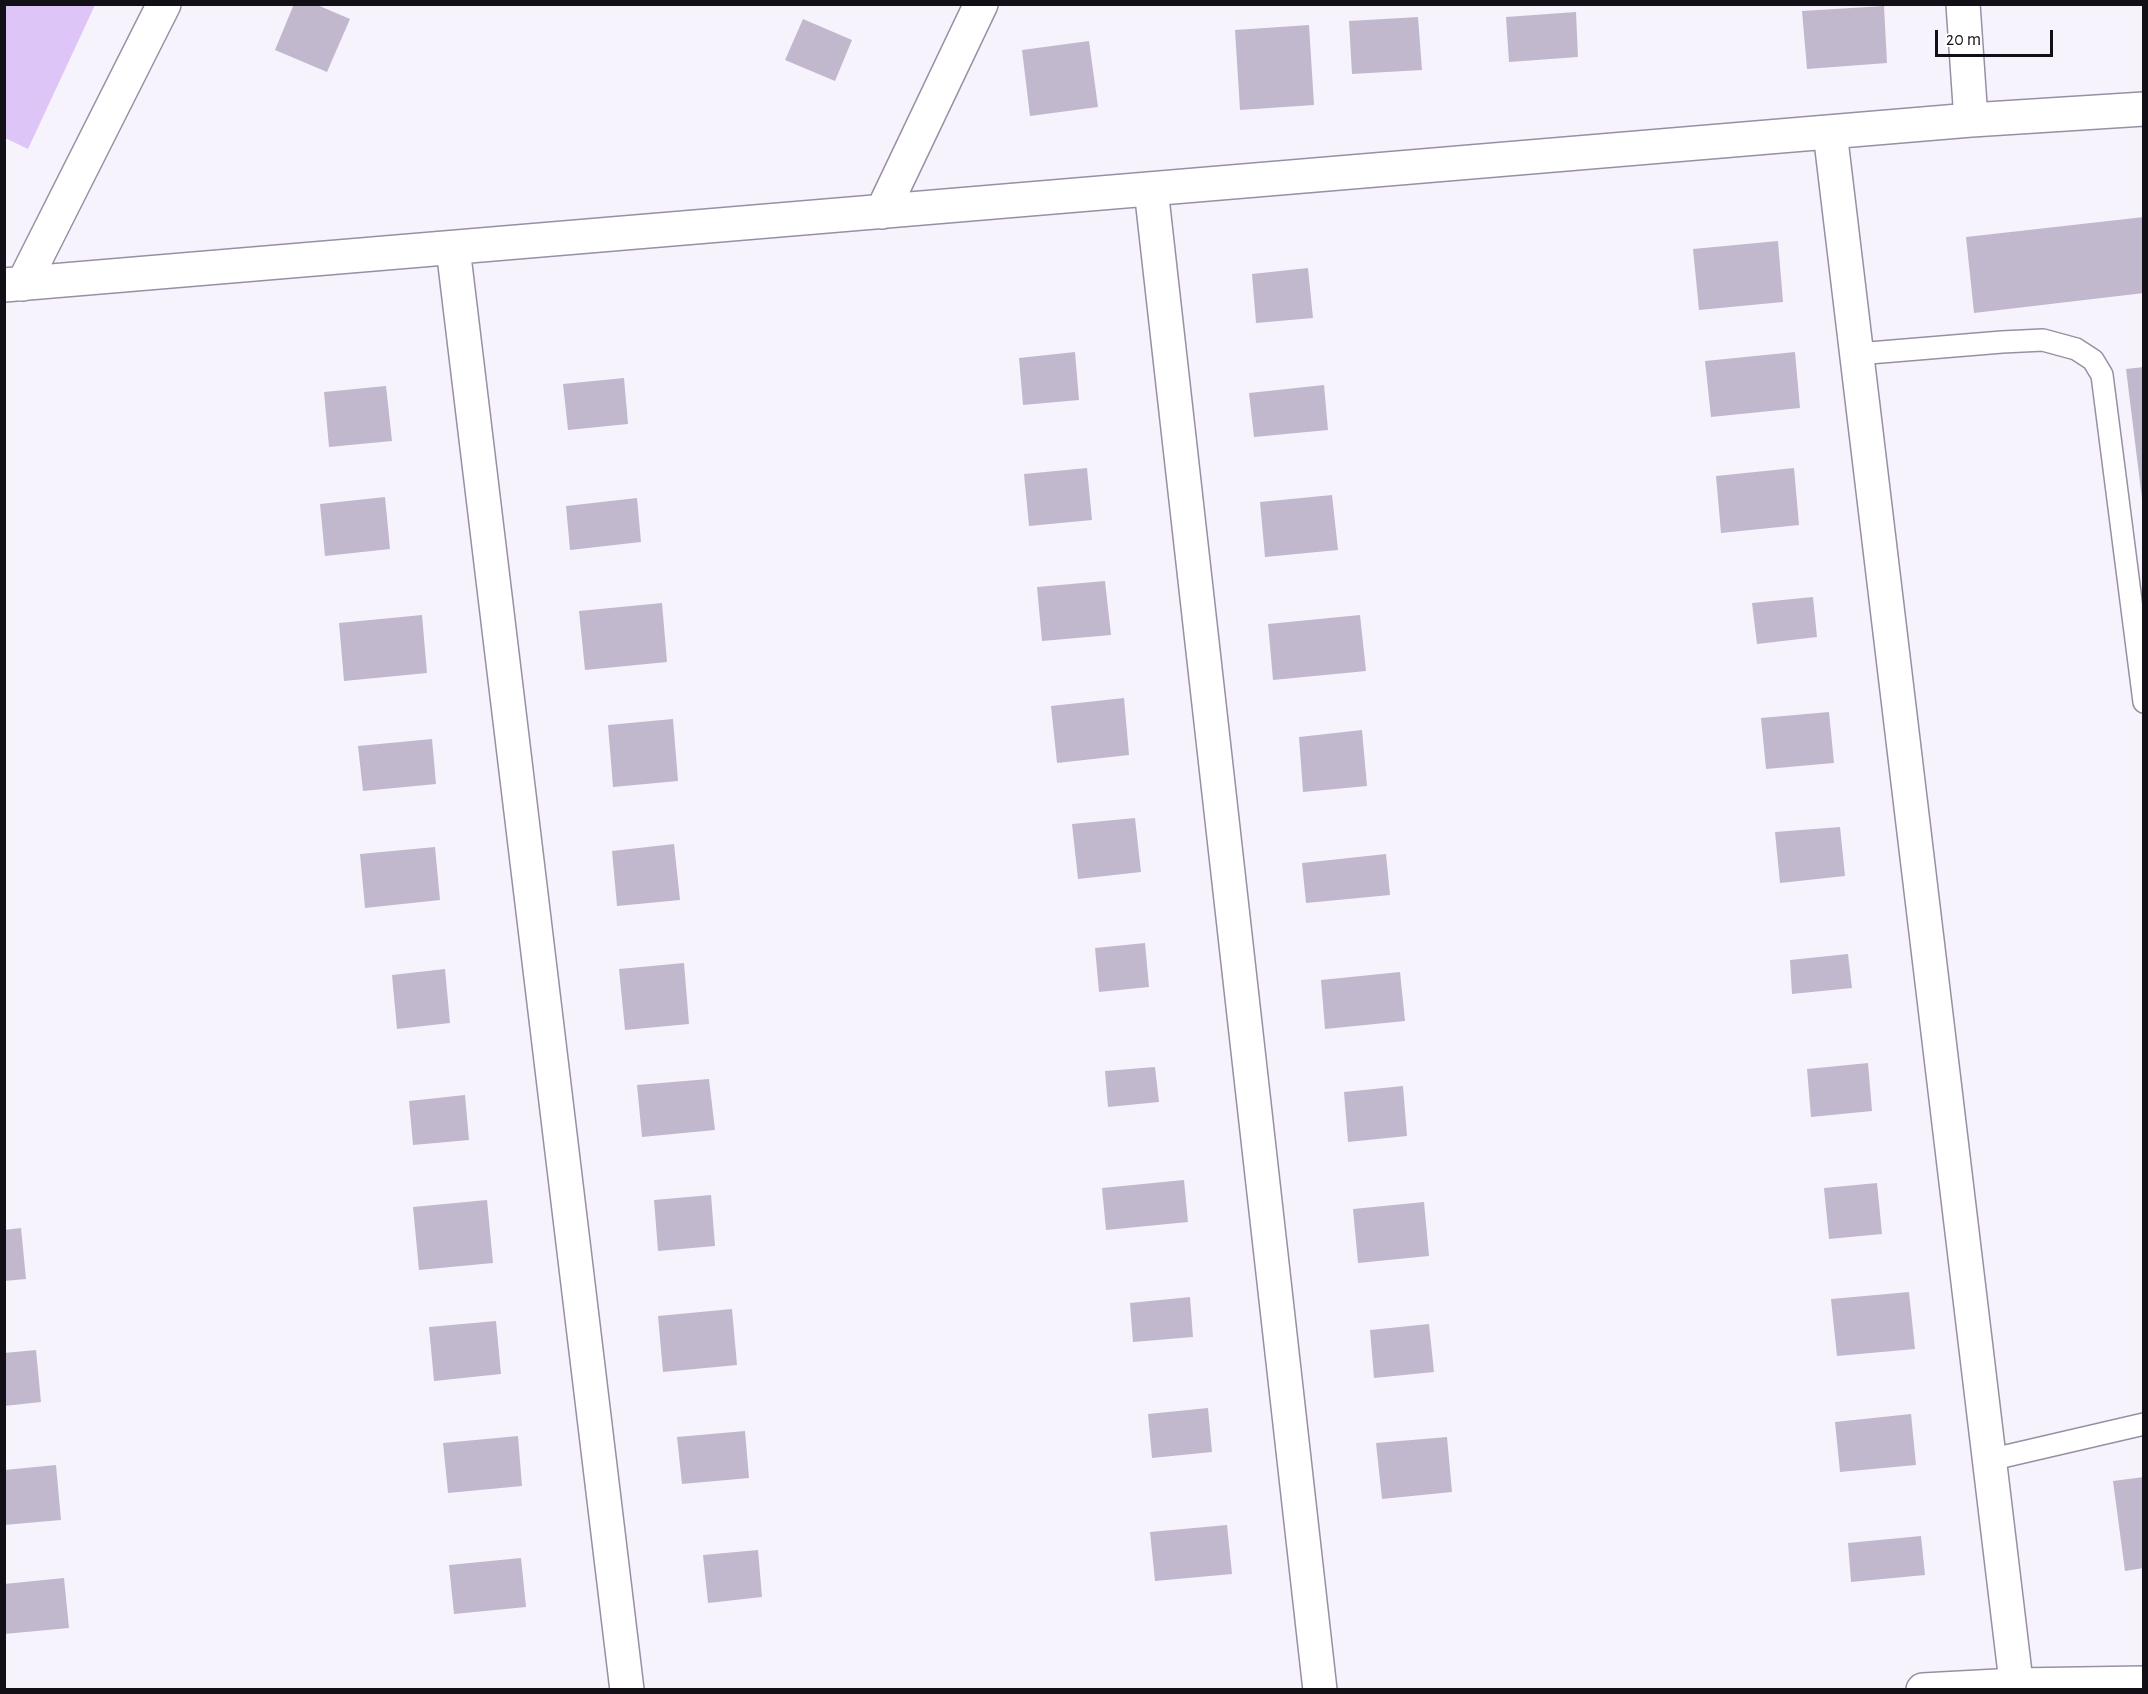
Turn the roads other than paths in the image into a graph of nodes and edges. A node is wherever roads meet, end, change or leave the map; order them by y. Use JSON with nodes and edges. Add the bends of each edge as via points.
{"nodes":[{"id":1,"x":164,"y":4,"type":"edge"},
{"id":2,"x":981,"y":4,"type":"edge"},
{"id":3,"x":1963,"y":4,"type":"edge"},
{"id":4,"x":2144,"y":109,"type":"edge"},
{"id":5,"x":1971,"y":120,"type":"junction"},
{"id":6,"x":1830,"y":132,"type":"junction"},
{"id":7,"x":1151,"y":189,"type":"junction"},
{"id":8,"x":882,"y":212,"type":"junction"},
{"id":9,"x":453,"y":248,"type":"junction"},
{"id":10,"x":14,"y":284,"type":"edge"},
{"id":11,"x":1857,"y":354,"type":"junction"},
{"id":12,"x":2144,"y":702,"type":"edge"},
{"id":13,"x":2144,"y":1424,"type":"edge"},
{"id":14,"x":1989,"y":1460,"type":"junction"},
{"id":15,"x":2144,"y":1683,"type":"edge"},
{"id":16,"x":2016,"y":1687,"type":"edge"},
{"id":17,"x":627,"y":1689,"type":"edge"},
{"id":18,"x":1320,"y":1689,"type":"edge"},
{"id":19,"x":1923,"y":1689,"type":"edge"}],
"edges":[{"from":1,"to":10,"type":"street"},
{"from":2,"to":8,"type":"street"},
{"from":3,"to":5,"type":"street"},
{"from":4,"to":5,"type":"street"},
{"from":5,"to":6,"type":"street"},
{"from":6,"to":7,"type":"street"},
{"from":6,"to":11,"type":"street"},
{"from":7,"to":8,"type":"street"},
{"from":7,"to":18,"type":"street"},
{"from":8,"to":9,"type":"street"},
{"from":9,"to":10,"type":"street"},
{"from":9,"to":17,"type":"street"},
{"from":11,"to":12,"type":"lane","via":[[2043,340],[2076,349],[2093,360],[2102,375]]},
{"from":11,"to":14,"type":"street"},
{"from":13,"to":14,"type":"lane"},
{"from":14,"to":16,"type":"street"},
{"from":15,"to":16,"type":"street"},
{"from":16,"to":19,"type":"street"}]}
